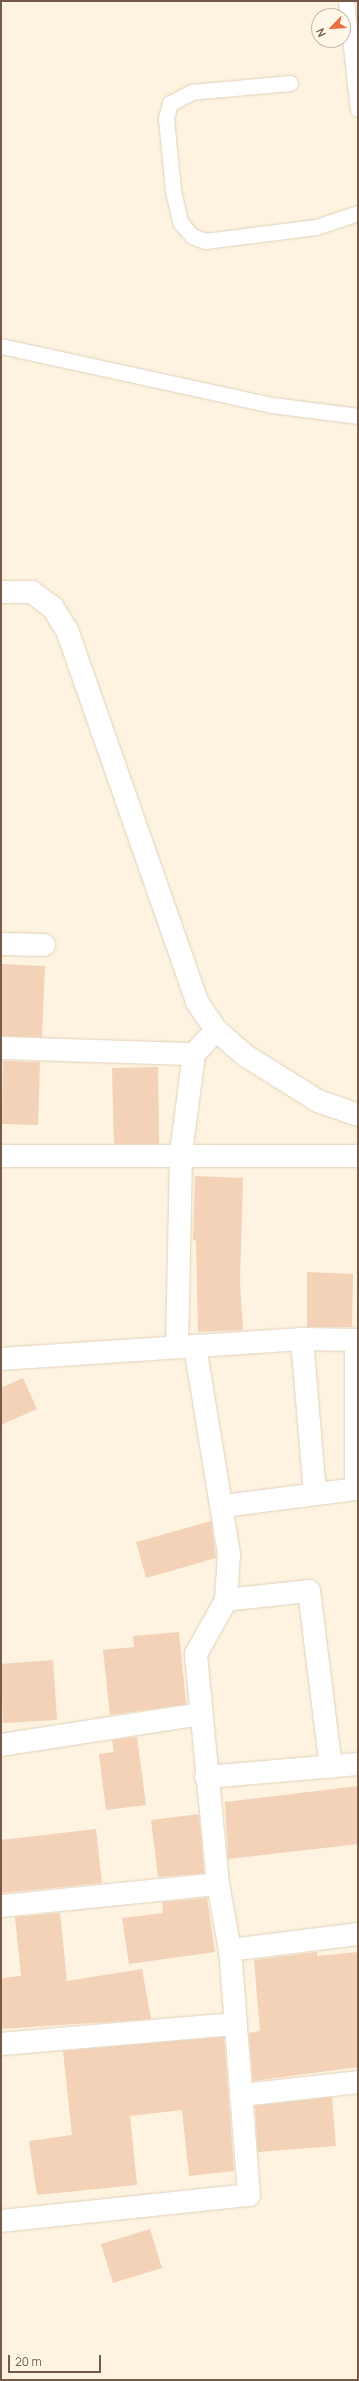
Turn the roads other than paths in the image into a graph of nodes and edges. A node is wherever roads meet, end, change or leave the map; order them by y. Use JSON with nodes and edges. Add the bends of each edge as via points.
{"nodes":[{"id":1,"x":346,"y":1,"type":"edge"},
{"id":2,"x":290,"y":83,"type":"dead end"},
{"id":3,"x":358,"y":109,"type":"edge"},
{"id":4,"x":358,"y":213,"type":"edge"},
{"id":5,"x":1,"y":346,"type":"edge"},
{"id":6,"x":358,"y":416,"type":"edge"},
{"id":7,"x":1,"y":592,"type":"edge"},
{"id":8,"x":1,"y":944,"type":"edge"},
{"id":9,"x":44,"y":945,"type":"dead end"},
{"id":10,"x":216,"y":1030,"type":"junction"},
{"id":11,"x":1,"y":1048,"type":"edge"},
{"id":12,"x":194,"y":1054,"type":"junction"},
{"id":13,"x":358,"y":1115,"type":"edge"},
{"id":14,"x":181,"y":1153,"type":"junction"},
{"id":15,"x":1,"y":1156,"type":"edge"},
{"id":16,"x":358,"y":1156,"type":"edge"},
{"id":17,"x":302,"y":1339,"type":"junction"},
{"id":18,"x":357,"y":1340,"type":"edge"},
{"id":19,"x":186,"y":1346,"type":"junction"},
{"id":20,"x":1,"y":1359,"type":"edge"},
{"id":21,"x":315,"y":1493,"type":"junction"},
{"id":22,"x":224,"y":1506,"type":"junction"},
{"id":23,"x":226,"y":1600,"type":"junction"},
{"id":24,"x":201,"y":1714,"type":"junction"},
{"id":25,"x":1,"y":1745,"type":"edge"},
{"id":26,"x":358,"y":1764,"type":"edge"},
{"id":27,"x":331,"y":1767,"type":"junction"},
{"id":28,"x":206,"y":1776,"type":"junction"},
{"id":29,"x":218,"y":1884,"type":"junction"},
{"id":30,"x":1,"y":1906,"type":"edge"},
{"id":31,"x":358,"y":1934,"type":"edge"},
{"id":32,"x":230,"y":1950,"type":"junction"},
{"id":33,"x":235,"y":2024,"type":"junction"},
{"id":34,"x":1,"y":2044,"type":"edge"},
{"id":35,"x":358,"y":2082,"type":"edge"},
{"id":36,"x":241,"y":2095,"type":"junction"},
{"id":37,"x":1,"y":2221,"type":"edge"}],
"edges":[{"from":1,"to":3,"type":"lane"},
{"from":2,"to":4,"type":"lane","via":[[192,92],[170,103],[166,118],[173,191],[180,222],[192,236],[206,241],[316,226]]},
{"from":5,"to":6,"type":"lane","via":[[272,405]]},
{"from":7,"to":10,"type":"street","via":[[32,592],[53,608],[67,630],[197,1002]]},
{"from":8,"to":9,"type":"street"},
{"from":10,"to":12,"type":"street"},
{"from":10,"to":13,"type":"street","via":[[246,1056],[318,1101]]},
{"from":11,"to":12,"type":"street"},
{"from":12,"to":14,"type":"street"},
{"from":14,"to":15,"type":"street"},
{"from":14,"to":16,"type":"street"},
{"from":14,"to":19,"type":"street"},
{"from":17,"to":18,"type":"street"},
{"from":17,"to":19,"type":"street"},
{"from":17,"to":21,"type":"street"},
{"from":18,"to":21,"type":"street","via":[[356,1489]]},
{"from":19,"to":20,"type":"street"},
{"from":19,"to":22,"type":"street"},
{"from":21,"to":22,"type":"street"},
{"from":22,"to":23,"type":"street","via":[[229,1554]]},
{"from":23,"to":24,"type":"street","via":[[196,1654]]},
{"from":23,"to":27,"type":"street","via":[[309,1590]]},
{"from":24,"to":25,"type":"street"},
{"from":24,"to":28,"type":"street"},
{"from":26,"to":27,"type":"street"},
{"from":27,"to":28,"type":"street"},
{"from":28,"to":29,"type":"street"},
{"from":29,"to":30,"type":"street"},
{"from":29,"to":32,"type":"street"},
{"from":31,"to":32,"type":"street"},
{"from":32,"to":33,"type":"street"},
{"from":33,"to":34,"type":"street"},
{"from":33,"to":36,"type":"street"},
{"from":35,"to":36,"type":"street"},
{"from":36,"to":37,"type":"street","via":[[249,2194]]}]}
